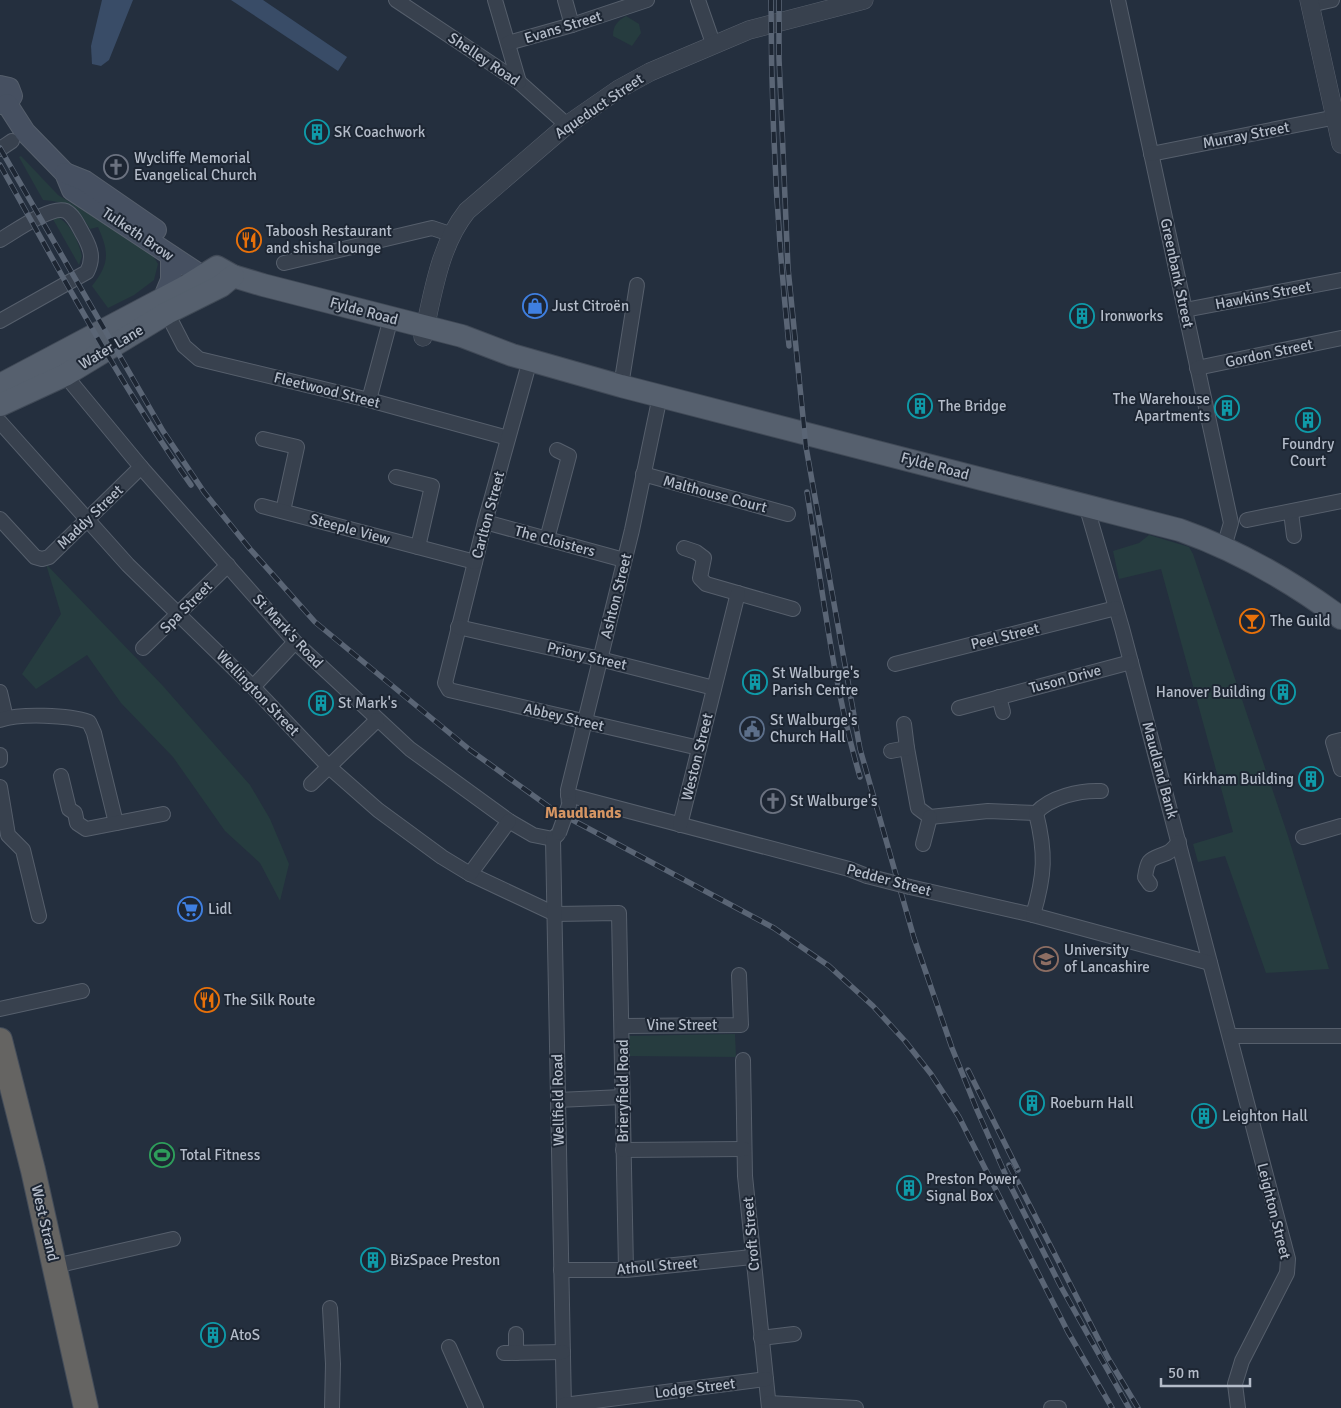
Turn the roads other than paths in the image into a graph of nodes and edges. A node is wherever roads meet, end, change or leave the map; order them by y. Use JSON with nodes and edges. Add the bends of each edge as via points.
{"nodes":[{"id":1,"x":496,"y":0,"type":"edge"},
{"id":2,"x":565,"y":0,"type":"edge"},
{"id":3,"x":647,"y":0,"type":"edge"},
{"id":4,"x":698,"y":0,"type":"edge"},
{"id":5,"x":864,"y":0,"type":"edge"},
{"id":6,"x":1118,"y":0,"type":"edge"},
{"id":7,"x":1332,"y":0,"type":"edge"},
{"id":8,"x":1310,"y":2,"type":"edge"},
{"id":9,"x":630,"y":3,"type":"edge"},
{"id":10,"x":402,"y":4,"type":"edge"},
{"id":11,"x":572,"y":25,"type":"junction"},
{"id":12,"x":508,"y":43,"type":"junction"},
{"id":13,"x":714,"y":46,"type":"junction"},
{"id":14,"x":519,"y":82,"type":"junction"},
{"id":15,"x":2,"y":98,"type":"edge"},
{"id":16,"x":1338,"y":117,"type":"edge"},
{"id":17,"x":566,"y":125,"type":"junction"},
{"id":18,"x":1341,"y":144,"type":"edge"},
{"id":19,"x":1151,"y":154,"type":"junction"},
{"id":20,"x":65,"y":173,"type":"junction"},
{"id":21,"x":450,"y":234,"type":"junction"},
{"id":22,"x":0,"y":240,"type":"edge"},
{"id":23,"x":171,"y":256,"type":"junction"},
{"id":24,"x":284,"y":263,"type":"dead end"},
{"id":25,"x":218,"y":276,"type":"junction"},
{"id":26,"x":1341,"y":280,"type":"edge"},
{"id":27,"x":636,"y":285,"type":"dead end"},
{"id":28,"x":166,"y":305,"type":"junction"},
{"id":29,"x":1185,"y":310,"type":"junction"},
{"id":30,"x":0,"y":321,"type":"edge"},
{"id":31,"x":388,"y":329,"type":"junction"},
{"id":32,"x":424,"y":332,"type":"junction"},
{"id":33,"x":1341,"y":338,"type":"edge"},
{"id":34,"x":521,"y":358,"type":"junction"},
{"id":35,"x":1197,"y":368,"type":"junction"},
{"id":36,"x":65,"y":375,"type":"junction"},
{"id":37,"x":0,"y":385,"type":"edge"},
{"id":38,"x":621,"y":386,"type":"junction"},
{"id":39,"x":660,"y":396,"type":"junction"},
{"id":40,"x":369,"y":400,"type":"junction"},
{"id":41,"x":0,"y":405,"type":"edge"},
{"id":42,"x":0,"y":422,"type":"edge"},
{"id":43,"x":508,"y":438,"type":"junction"},
{"id":44,"x":263,"y":439,"type":"dead end"},
{"id":45,"x":557,"y":450,"type":"dead end"},
{"id":46,"x":141,"y":467,"type":"junction"},
{"id":47,"x":643,"y":474,"type":"junction"},
{"id":48,"x":396,"y":477,"type":"dead end"},
{"id":49,"x":1341,"y":501,"type":"edge"},
{"id":50,"x":1086,"y":505,"type":"junction"},
{"id":51,"x":262,"y":506,"type":"dead end"},
{"id":52,"x":283,"y":511,"type":"junction"},
{"id":53,"x":1291,"y":512,"type":"junction"},
{"id":54,"x":788,"y":514,"type":"dead end"},
{"id":55,"x":0,"y":519,"type":"edge"},
{"id":56,"x":86,"y":520,"type":"junction"},
{"id":57,"x":1247,"y":520,"type":"dead end"},
{"id":58,"x":485,"y":522,"type":"junction"},
{"id":59,"x":1294,"y":536,"type":"dead end"},
{"id":60,"x":547,"y":539,"type":"junction"},
{"id":61,"x":418,"y":546,"type":"junction"},
{"id":62,"x":1224,"y":546,"type":"junction"},
{"id":63,"x":684,"y":548,"type":"dead end"},
{"id":64,"x":624,"y":560,"type":"junction"},
{"id":65,"x":475,"y":562,"type":"junction"},
{"id":66,"x":228,"y":565,"type":"junction"},
{"id":67,"x":738,"y":593,"type":"junction"},
{"id":68,"x":1116,"y":608,"type":"junction"},
{"id":69,"x":793,"y":609,"type":"dead end"},
{"id":70,"x":178,"y":614,"type":"junction"},
{"id":71,"x":1341,"y":618,"type":"edge"},
{"id":72,"x":458,"y":627,"type":"junction"},
{"id":73,"x":295,"y":642,"type":"junction"},
{"id":74,"x":144,"y":648,"type":"dead end"},
{"id":75,"x":600,"y":659,"type":"junction"},
{"id":76,"x":1131,"y":662,"type":"junction"},
{"id":77,"x":895,"y":664,"type":"dead end"},
{"id":78,"x":449,"y":670,"type":"joint"},
{"id":79,"x":253,"y":687,"type":"junction"},
{"id":80,"x":714,"y":688,"type":"junction"},
{"id":81,"x":0,"y":692,"type":"edge"},
{"id":82,"x":999,"y":697,"type":"junction"},
{"id":83,"x":959,"y":708,"type":"dead end"},
{"id":84,"x":1003,"y":712,"type":"dead end"},
{"id":85,"x":3,"y":719,"type":"edge"},
{"id":86,"x":377,"y":720,"type":"junction"},
{"id":87,"x":586,"y":722,"type":"junction"},
{"id":88,"x":904,"y":724,"type":"dead end"},
{"id":89,"x":1341,"y":740,"type":"edge"},
{"id":90,"x":699,"y":748,"type":"junction"},
{"id":91,"x":908,"y":748,"type":"junction"},
{"id":92,"x":891,"y":751,"type":"dead end"},
{"id":93,"x":0,"y":755,"type":"edge"},
{"id":94,"x":0,"y":760,"type":"edge"},
{"id":95,"x":328,"y":766,"type":"junction"},
{"id":96,"x":1341,"y":769,"type":"edge"},
{"id":97,"x":61,"y":776,"type":"dead end"},
{"id":98,"x":311,"y":784,"type":"dead end"},
{"id":99,"x":1093,"y":786,"type":"dead end"},
{"id":100,"x":0,"y":787,"type":"edge"},
{"id":101,"x":569,"y":800,"type":"junction"},
{"id":102,"x":1036,"y":813,"type":"junction"},
{"id":103,"x":163,"y":814,"type":"dead end"},
{"id":104,"x":930,"y":817,"type":"junction"},
{"id":105,"x":509,"y":821,"type":"junction"},
{"id":106,"x":116,"y":823,"type":"junction"},
{"id":107,"x":680,"y":825,"type":"junction"},
{"id":108,"x":1341,"y":826,"type":"edge"},
{"id":109,"x":556,"y":836,"type":"junction"},
{"id":110,"x":1303,"y":837,"type":"dead end"},
{"id":111,"x":1179,"y":842,"type":"junction"},
{"id":112,"x":923,"y":844,"type":"dead end"},
{"id":113,"x":470,"y":874,"type":"junction"},
{"id":114,"x":1150,"y":884,"type":"dead end"},
{"id":115,"x":555,"y":914,"type":"junction"},
{"id":116,"x":1033,"y":915,"type":"junction"},
{"id":117,"x":39,"y":916,"type":"dead end"},
{"id":118,"x":1210,"y":963,"type":"junction"},
{"id":119,"x":739,"y":975,"type":"dead end"},
{"id":120,"x":82,"y":991,"type":"dead end"},
{"id":121,"x":0,"y":1009,"type":"edge"},
{"id":122,"x":623,"y":1026,"type":"junction"},
{"id":123,"x":1341,"y":1036,"type":"edge"},
{"id":124,"x":1230,"y":1037,"type":"junction"},
{"id":125,"x":0,"y":1040,"type":"edge"},
{"id":126,"x":743,"y":1060,"type":"dead end"},
{"id":127,"x":622,"y":1097,"type":"junction"},
{"id":128,"x":558,"y":1100,"type":"junction"},
{"id":129,"x":744,"y":1149,"type":"junction"},
{"id":130,"x":623,"y":1150,"type":"junction"},
{"id":131,"x":173,"y":1240,"type":"dead end"},
{"id":132,"x":752,"y":1257,"type":"junction"},
{"id":133,"x":55,"y":1266,"type":"junction"},
{"id":134,"x":561,"y":1270,"type":"junction"},
{"id":135,"x":626,"y":1270,"type":"junction"},
{"id":136,"x":330,"y":1308,"type":"dead end"},
{"id":137,"x":516,"y":1334,"type":"dead end"},
{"id":138,"x":794,"y":1334,"type":"dead end"},
{"id":139,"x":761,"y":1338,"type":"junction"},
{"id":140,"x":449,"y":1347,"type":"dead end"},
{"id":141,"x":563,"y":1352,"type":"junction"},
{"id":142,"x":766,"y":1379,"type":"junction"},
{"id":143,"x":769,"y":1405,"type":"edge"},
{"id":144,"x":564,"y":1406,"type":"edge"},
{"id":145,"x":86,"y":1408,"type":"edge"},
{"id":146,"x":332,"y":1408,"type":"edge"},
{"id":147,"x":476,"y":1408,"type":"edge"},
{"id":148,"x":852,"y":1408,"type":"edge"},
{"id":149,"x":856,"y":1408,"type":"edge"},
{"id":150,"x":1051,"y":1408,"type":"edge"},
{"id":151,"x":1059,"y":1408,"type":"edge"},
{"id":152,"x":1238,"y":1408,"type":"edge"}],
"edges":[{"from":1,"to":12,"type":"street"},
{"from":2,"to":11,"type":"street"},
{"from":3,"to":9,"type":"street","name":"Evans Street"},
{"from":4,"to":13,"type":"street"},
{"from":5,"to":13,"type":"street","name":"Aqueduct Street","via":[[750,30]]},
{"from":6,"to":19,"type":"street","name":"Greenbank Street"},
{"from":7,"to":8,"type":"street"},
{"from":8,"to":16,"type":"street"},
{"from":9,"to":11,"type":"street","name":"Evans Street"},
{"from":10,"to":14,"type":"street","name":"Shelley Road"},
{"from":11,"to":12,"type":"street","name":"Evans Street"},
{"from":12,"to":14,"type":"street"},
{"from":13,"to":17,"type":"street","name":"Aqueduct Street","via":[[650,72]]},
{"from":14,"to":17,"type":"street","name":"Shelley Road"},
{"from":15,"to":20,"type":"main road","name":"Tulketh Brow","via":[[25,132]]},
{"from":16,"to":18,"type":"street"},
{"from":16,"to":19,"type":"street","name":"Murray Street"},
{"from":17,"to":21,"type":"street","name":"Aqueduct Street","via":[[467,211]]},
{"from":19,"to":29,"type":"street","name":"Greenbank Street"},
{"from":20,"to":23,"type":"main road","name":"Tulketh Brow","via":[[72,190]]},
{"from":20,"to":25,"type":"main road","name":"Tulketh Brow","via":[[85,181]]},
{"from":21,"to":24,"type":"street","via":[[432,228]]},
{"from":21,"to":32,"type":"street","name":"Aqueduct Street"},
{"from":22,"to":30,"type":"street","via":[[52,210],[65,211],[73,217],[91,250],[87,272]]},
{"from":23,"to":25,"type":"main road","name":"Tulketh Brow"},
{"from":23,"to":28,"type":"main road"},
{"from":25,"to":28,"type":"main road","name":"Water Lane"},
{"from":25,"to":31,"type":"main road","name":"Fylde Road","via":[[263,299]]},
{"from":25,"to":32,"type":"main road","name":"Fylde Road"},
{"from":26,"to":29,"type":"street","name":"Hawkins Street"},
{"from":27,"to":38,"type":"street"},
{"from":28,"to":36,"type":"main road","name":"Water Lane"},
{"from":28,"to":37,"type":"main road","name":"Water Lane"},
{"from":28,"to":40,"type":"street","name":"Fleetwood Street","via":[[184,346],[199,359]]},
{"from":29,"to":35,"type":"street","name":"Greenbank Street"},
{"from":31,"to":32,"type":"main road","name":"Fylde Road"},
{"from":31,"to":40,"type":"street"},
{"from":32,"to":34,"type":"main road","name":"Fylde Road","via":[[486,343]]},
{"from":33,"to":35,"type":"street","name":"Gordon Street"},
{"from":34,"to":38,"type":"main road","name":"Fylde Road"},
{"from":34,"to":43,"type":"street","name":"Carlton Street"},
{"from":35,"to":62,"type":"street","name":"Greenbank Street","via":[[1231,523]]},
{"from":36,"to":41,"type":"main road","name":"Water Lane"},
{"from":36,"to":46,"type":"street","name":"St Mark's Road"},
{"from":38,"to":39,"type":"main road","name":"Fylde Road"},
{"from":39,"to":47,"type":"street","name":"Ashton Street"},
{"from":39,"to":50,"type":"main road","name":"Fylde Road"},
{"from":40,"to":43,"type":"street","name":"Fleetwood Street"},
{"from":42,"to":56,"type":"street","name":"Wellington Street"},
{"from":43,"to":58,"type":"street","name":"Carlton Street"},
{"from":44,"to":52,"type":"street","via":[[297,447]]},
{"from":45,"to":60,"type":"street","via":[[569,456]]},
{"from":46,"to":56,"type":"street","name":"Maddy Street"},
{"from":46,"to":66,"type":"street","name":"St Mark's Road"},
{"from":47,"to":54,"type":"street","name":"Malthouse Court"},
{"from":47,"to":64,"type":"street","name":"Ashton Street"},
{"from":48,"to":61,"type":"street","via":[[432,486]]},
{"from":49,"to":53,"type":"street"},
{"from":50,"to":62,"type":"main road","name":"Fylde Road","via":[[1180,530]]},
{"from":50,"to":68,"type":"street","name":"Maudland Bank"},
{"from":51,"to":52,"type":"street","name":"Steeple View"},
{"from":52,"to":61,"type":"street","name":"Steeple View"},
{"from":53,"to":57,"type":"street"},
{"from":53,"to":59,"type":"street"},
{"from":55,"to":56,"type":"street","name":"Maddy Street","via":[[35,557],[42,559],[49,557]]},
{"from":56,"to":70,"type":"street","name":"Wellington Street"},
{"from":58,"to":60,"type":"street","name":"The Cloisters"},
{"from":58,"to":65,"type":"street","name":"Carlton Street"},
{"from":60,"to":64,"type":"street","name":"The Cloisters"},
{"from":61,"to":65,"type":"street","name":"Steeple View"},
{"from":62,"to":71,"type":"main road","name":"Fylde Road","via":[[1297,586]]},
{"from":63,"to":67,"type":"street","via":[[704,558],[700,578],[706,584]]},
{"from":64,"to":75,"type":"street","name":"Ashton Street"},
{"from":65,"to":72,"type":"street","name":"Carlton Street"},
{"from":66,"to":70,"type":"street","name":"Spa Street"},
{"from":66,"to":73,"type":"street","name":"St Mark's Road"},
{"from":67,"to":69,"type":"street"},
{"from":67,"to":80,"type":"street","name":"Weston Street"},
{"from":68,"to":76,"type":"street","name":"Maudland Bank"},
{"from":68,"to":77,"type":"street","name":"Peel Street"},
{"from":70,"to":74,"type":"street","name":"Spa Street"},
{"from":70,"to":79,"type":"street","name":"Wellington Street"},
{"from":72,"to":75,"type":"street","name":"Priory Street"},
{"from":72,"to":78,"type":"street","name":"Carlton Street"},
{"from":73,"to":79,"type":"street"},
{"from":73,"to":86,"type":"street","name":"St Mark's Road"},
{"from":75,"to":80,"type":"street","name":"Priory Street"},
{"from":75,"to":87,"type":"street","name":"Ashton Street"},
{"from":76,"to":82,"type":"street","name":"Tuson Drive"},
{"from":76,"to":111,"type":"street","name":"Maudland Bank"},
{"from":78,"to":87,"type":"street","name":"Abbey Street","via":[[445,683],[449,690]]},
{"from":79,"to":95,"type":"street","name":"Wellington Street"},
{"from":80,"to":90,"type":"street","name":"Weston Street"},
{"from":81,"to":85,"type":"street"},
{"from":82,"to":83,"type":"street","name":"Tuson Drive"},
{"from":82,"to":84,"type":"street"},
{"from":85,"to":106,"type":"street","via":[[79,719],[88,722],[94,734]]},
{"from":86,"to":95,"type":"street"},
{"from":86,"to":105,"type":"street","name":"St Mark's Road","via":[[410,749]]},
{"from":87,"to":90,"type":"street","name":"Abbey Street"},
{"from":87,"to":101,"type":"street","name":"Ashton Street"},
{"from":88,"to":91,"type":"street"},
{"from":89,"to":96,"type":"street","via":[[1333,742]]},
{"from":90,"to":107,"type":"street","name":"Weston Street"},
{"from":91,"to":92,"type":"street"},
{"from":91,"to":104,"type":"street","via":[[918,808]]},
{"from":93,"to":94,"type":"street"},
{"from":95,"to":98,"type":"street"},
{"from":95,"to":113,"type":"street","name":"Wellington Street","via":[[378,810]]},
{"from":97,"to":106,"type":"street","via":[[77,823],[86,829]]},
{"from":99,"to":102,"type":"street","via":[[1043,805]]},
{"from":100,"to":117,"type":"street","via":[[8,835],[23,850]]},
{"from":101,"to":107,"type":"street","name":"Pedder Street"},
{"from":101,"to":109,"type":"street","name":"Wellfield Road","bridge":true},
{"from":102,"to":104,"type":"street","via":[[988,811]]},
{"from":102,"to":116,"type":"street","via":[[1043,842],[1044,865]]},
{"from":103,"to":106,"type":"street"},
{"from":104,"to":112,"type":"street"},
{"from":105,"to":109,"type":"street","name":"St Mark's Road","via":[[533,835]]},
{"from":105,"to":113,"type":"street"},
{"from":107,"to":116,"type":"street","name":"Pedder Street","bridge":true,"via":[[910,887]]},
{"from":108,"to":110,"type":"street"},
{"from":109,"to":115,"type":"street","name":"Wellfield Road"},
{"from":111,"to":114,"type":"street","via":[[1168,852],[1154,856],[1147,864],[1145,877]]},
{"from":111,"to":118,"type":"street","name":"Maudland Bank"},
{"from":113,"to":115,"type":"street","name":"Wellington Street"},
{"from":115,"to":122,"type":"street","name":"Brieryfield Road","via":[[619,914]]},
{"from":115,"to":128,"type":"street","name":"Wellfield Road"},
{"from":116,"to":118,"type":"street","name":"Pedder Street"},
{"from":118,"to":124,"type":"street","name":"Maudland Bank"},
{"from":119,"to":122,"type":"street","name":"Vine Street","via":[[741,1025]]},
{"from":120,"to":121,"type":"street"},
{"from":122,"to":127,"type":"street","name":"Brieryfield Road"},
{"from":123,"to":124,"type":"street"},
{"from":124,"to":152,"type":"street","name":"Leighton Street","via":[[1288,1259],[1287,1274],[1242,1361],[1235,1384]]},
{"from":125,"to":133,"type":"highway","name":"West Strand"},
{"from":126,"to":129,"type":"street","name":"Croft Street"},
{"from":127,"to":128,"type":"street"},
{"from":127,"to":130,"type":"street","name":"Brieryfield Road"},
{"from":128,"to":134,"type":"street","name":"Wellfield Road"},
{"from":129,"to":130,"type":"street"},
{"from":129,"to":132,"type":"street","name":"Croft Street"},
{"from":130,"to":135,"type":"street","name":"Brieryfield Road"},
{"from":131,"to":133,"type":"street"},
{"from":132,"to":135,"type":"street","name":"Atholl Street"},
{"from":132,"to":139,"type":"street","name":"Croft Street"},
{"from":133,"to":145,"type":"highway","name":"West Strand"},
{"from":134,"to":135,"type":"street","name":"Atholl Street"},
{"from":134,"to":141,"type":"street","name":"Wellfield Road"},
{"from":136,"to":146,"type":"street"},
{"from":137,"to":141,"type":"street","via":[[510,1353]]},
{"from":138,"to":139,"type":"street"},
{"from":139,"to":142,"type":"street","name":"Croft Street"},
{"from":140,"to":147,"type":"street"},
{"from":141,"to":144,"type":"street","name":"Wellfield Road"},
{"from":142,"to":143,"type":"street","name":"Croft Street"},
{"from":142,"to":144,"type":"street","name":"Lodge Street"},
{"from":143,"to":148,"type":"street"},
{"from":148,"to":149,"type":"street"},
{"from":150,"to":151,"type":"street"}]}
